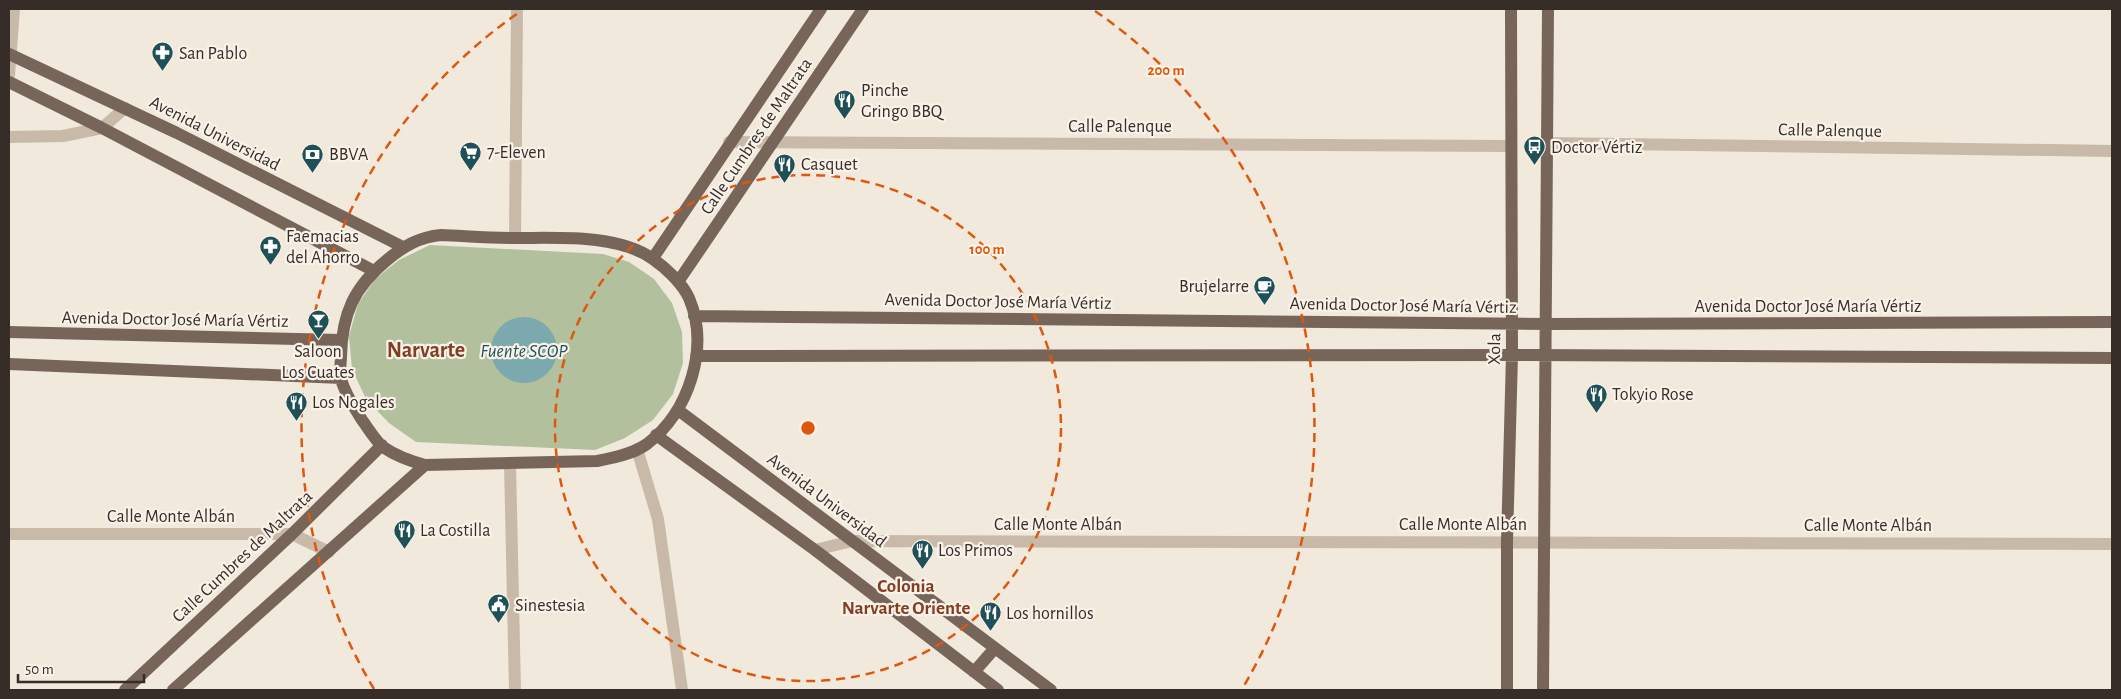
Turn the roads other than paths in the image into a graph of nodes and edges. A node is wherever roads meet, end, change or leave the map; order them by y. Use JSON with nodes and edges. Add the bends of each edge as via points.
{"nodes":[{"id":1,"x":14,"y":9,"type":"edge"},
{"id":2,"x":517,"y":9,"type":"edge"},
{"id":3,"x":821,"y":9,"type":"edge"},
{"id":4,"x":863,"y":9,"type":"edge"},
{"id":5,"x":1511,"y":9,"type":"edge"},
{"id":6,"x":1548,"y":9,"type":"edge"},
{"id":7,"x":10,"y":55,"type":"edge"},
{"id":8,"x":9,"y":75,"type":"edge"},
{"id":9,"x":9,"y":82,"type":"edge"},
{"id":10,"x":125,"y":108,"type":"junction"},
{"id":11,"x":102,"y":128,"type":"junction"},
{"id":12,"x":9,"y":137,"type":"edge"},
{"id":13,"x":773,"y":141,"type":"junction"},
{"id":14,"x":729,"y":142,"type":"junction"},
{"id":15,"x":1547,"y":143,"type":"junction"},
{"id":16,"x":1510,"y":146,"type":"junction"},
{"id":17,"x":2112,"y":151,"type":"edge"},
{"id":18,"x":515,"y":238,"type":"junction"},
{"id":19,"x":403,"y":247,"type":"junction"},
{"id":20,"x":652,"y":258,"type":"junction"},
{"id":21,"x":374,"y":271,"type":"junction"},
{"id":22,"x":678,"y":282,"type":"junction"},
{"id":23,"x":694,"y":316,"type":"junction"},
{"id":24,"x":2112,"y":322,"type":"edge"},
{"id":25,"x":1512,"y":323,"type":"junction"},
{"id":26,"x":1546,"y":324,"type":"junction"},
{"id":27,"x":9,"y":332,"type":"edge"},
{"id":28,"x":341,"y":340,"type":"junction"},
{"id":29,"x":1512,"y":355,"type":"junction"},
{"id":30,"x":1545,"y":355,"type":"junction"},
{"id":31,"x":696,"y":356,"type":"junction"},
{"id":32,"x":2112,"y":358,"type":"edge"},
{"id":33,"x":9,"y":364,"type":"edge"},
{"id":34,"x":340,"y":378,"type":"junction"},
{"id":35,"x":678,"y":410,"type":"junction"},
{"id":36,"x":656,"y":435,"type":"junction"},
{"id":37,"x":382,"y":446,"type":"junction"},
{"id":38,"x":637,"y":450,"type":"junction"},
{"id":39,"x":510,"y":464,"type":"junction"},
{"id":40,"x":425,"y":465,"type":"junction"},
{"id":41,"x":9,"y":534,"type":"edge"},
{"id":42,"x":292,"y":534,"type":"junction"},
{"id":43,"x":852,"y":541,"type":"junction"},
{"id":44,"x":1508,"y":541,"type":"junction"},
{"id":45,"x":1544,"y":542,"type":"junction"},
{"id":46,"x":2112,"y":544,"type":"edge"},
{"id":47,"x":815,"y":550,"type":"junction"},
{"id":48,"x":329,"y":552,"type":"junction"},
{"id":49,"x":995,"y":648,"type":"junction"},
{"id":50,"x":974,"y":672,"type":"junction"},
{"id":51,"x":125,"y":690,"type":"edge"},
{"id":52,"x":173,"y":690,"type":"edge"},
{"id":53,"x":515,"y":690,"type":"edge"},
{"id":54,"x":682,"y":690,"type":"edge"},
{"id":55,"x":998,"y":690,"type":"edge"},
{"id":56,"x":1051,"y":690,"type":"edge"},
{"id":57,"x":1507,"y":690,"type":"edge"},
{"id":58,"x":1543,"y":690,"type":"edge"}],
"edges":[{"from":1,"to":7,"type":"street"},
{"from":2,"to":18,"type":"street"},
{"from":3,"to":14,"type":"main road","name":"Calle Cumbres de Maltrata"},
{"from":4,"to":13,"type":"main road","name":"Calle Cumbres de Maltrata"},
{"from":5,"to":16,"type":"main road","name":"Xola"},
{"from":6,"to":15,"type":"main road"},
{"from":7,"to":8,"type":"street"},
{"from":7,"to":10,"type":"main road","name":"Avenida Universidad"},
{"from":9,"to":11,"type":"main road"},
{"from":10,"to":11,"type":"street"},
{"from":10,"to":19,"type":"main road","name":"Avenida Universidad"},
{"from":11,"to":12,"type":"street","via":[[63,136]]},
{"from":11,"to":21,"type":"main road"},
{"from":13,"to":14,"type":"street","name":"Calle Palenque"},
{"from":13,"to":16,"type":"street","name":"Calle Palenque"},
{"from":13,"to":22,"type":"main road","name":"Calle Cumbres de Maltrata"},
{"from":14,"to":20,"type":"main road","name":"Calle Cumbres de Maltrata"},
{"from":15,"to":17,"type":"street","name":"Calle Palenque"},
{"from":15,"to":26,"type":"main road"},
{"from":16,"to":25,"type":"main road","name":"Xola"},
{"from":18,"to":19,"type":"main road","via":[[428,236]]},
{"from":18,"to":20,"type":"main road","via":[[594,240],[620,244]]},
{"from":19,"to":21,"type":"main road"},
{"from":20,"to":22,"type":"main road"},
{"from":21,"to":28,"type":"main road","via":[[355,295],[346,314]]},
{"from":22,"to":23,"type":"main road","via":[[688,297]]},
{"from":23,"to":25,"type":"main road","name":"Avenida Doctor José María Vértiz"},
{"from":23,"to":31,"type":"main road"},
{"from":24,"to":26,"type":"main road","name":"Avenida Doctor José María Vértiz"},
{"from":25,"to":26,"type":"main road","name":"Avenida Doctor José María Vértiz"},
{"from":25,"to":29,"type":"main road","name":"Xola"},
{"from":26,"to":30,"type":"main road"},
{"from":27,"to":28,"type":"main road","name":"Avenida Doctor José María Vértiz"},
{"from":28,"to":34,"type":"main road"},
{"from":29,"to":30,"type":"main road"},
{"from":29,"to":31,"type":"main road"},
{"from":29,"to":44,"type":"main road","name":"Xola"},
{"from":30,"to":32,"type":"main road"},
{"from":30,"to":45,"type":"main road"},
{"from":31,"to":35,"type":"main road","via":[[690,387]]},
{"from":33,"to":34,"type":"main road"},
{"from":34,"to":37,"type":"main road","via":[[350,402]]},
{"from":35,"to":36,"type":"main road"},
{"from":35,"to":43,"type":"main road","name":"Avenida Universidad"},
{"from":36,"to":38,"type":"main road"},
{"from":36,"to":47,"type":"main road"},
{"from":37,"to":40,"type":"main road","via":[[401,458]]},
{"from":37,"to":42,"type":"main road","name":"Calle Cumbres de Maltrata"},
{"from":38,"to":39,"type":"main road","via":[[597,461]]},
{"from":38,"to":54,"type":"street","via":[[658,519]]},
{"from":39,"to":40,"type":"main road"},
{"from":39,"to":53,"type":"street"},
{"from":40,"to":48,"type":"main road"},
{"from":41,"to":42,"type":"street","name":"Calle Monte Albán"},
{"from":42,"to":48,"type":"street","name":"Calle Monte Albán"},
{"from":42,"to":51,"type":"main road","name":"Calle Cumbres de Maltrata"},
{"from":43,"to":44,"type":"street","name":"Calle Monte Albán"},
{"from":43,"to":47,"type":"street","name":"Calle Monte Albán"},
{"from":43,"to":49,"type":"main road","name":"Avenida Universidad"},
{"from":44,"to":45,"type":"street","name":"Calle Monte Albán"},
{"from":44,"to":57,"type":"main road","name":"Xola"},
{"from":45,"to":46,"type":"street","name":"Calle Monte Albán"},
{"from":45,"to":58,"type":"main road"},
{"from":47,"to":50,"type":"main road"},
{"from":48,"to":52,"type":"main road"},
{"from":49,"to":50,"type":"main road"},
{"from":49,"to":56,"type":"main road","name":"Avenida Universidad"},
{"from":50,"to":55,"type":"main road"}]}
